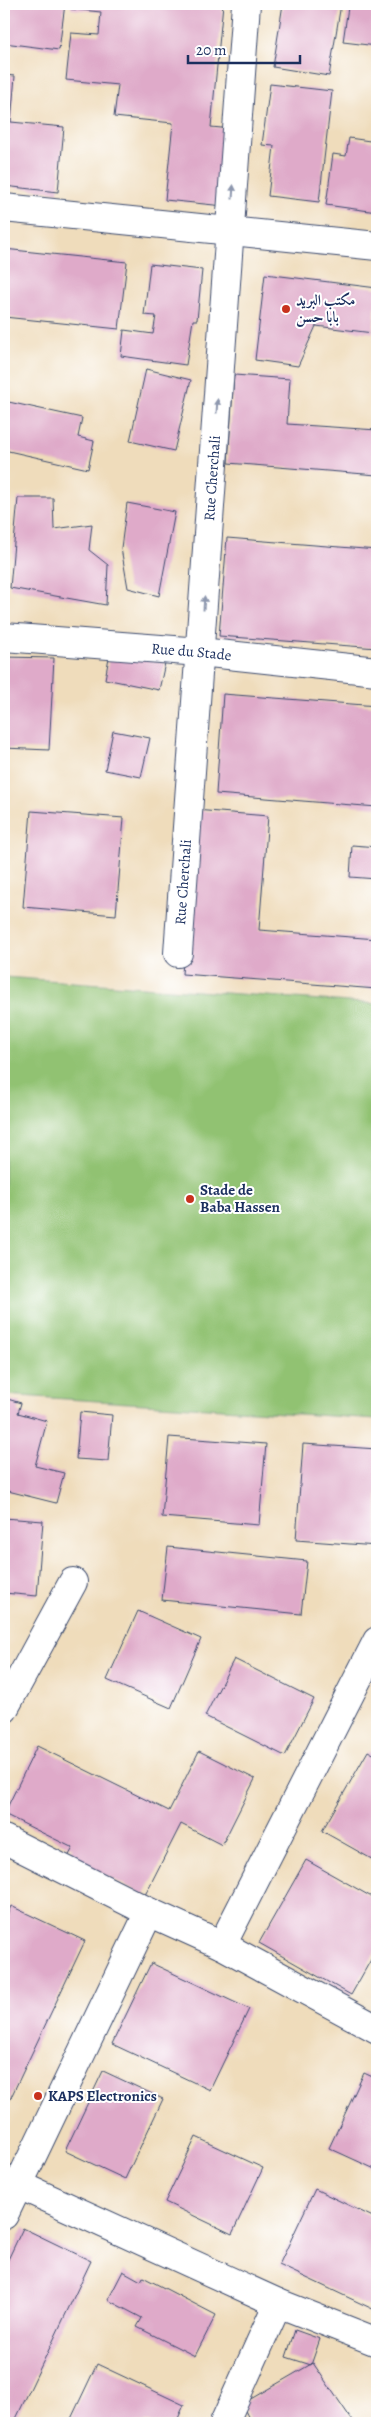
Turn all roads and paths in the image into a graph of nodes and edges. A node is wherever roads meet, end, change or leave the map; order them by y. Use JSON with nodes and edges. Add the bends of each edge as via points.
{"nodes":[{"id":1,"x":246,"y":4,"type":"edge"},
{"id":2,"x":4,"y":208,"type":"edge"},
{"id":3,"x":230,"y":230,"type":"junction"},
{"id":4,"x":377,"y":246,"type":"edge"},
{"id":5,"x":4,"y":637,"type":"edge"},
{"id":6,"x":200,"y":652,"type":"junction"},
{"id":7,"x":377,"y":671,"type":"edge"},
{"id":8,"x":178,"y":953,"type":"dead end"},
{"id":9,"x":73,"y":1582,"type":"dead end"},
{"id":10,"x":377,"y":1641,"type":"edge"},
{"id":11,"x":4,"y":1709,"type":"edge"},
{"id":12,"x":4,"y":1840,"type":"edge"},
{"id":13,"x":149,"y":1912,"type":"junction"},
{"id":14,"x":222,"y":1946,"type":"junction"},
{"id":15,"x":374,"y":2022,"type":"edge"},
{"id":16,"x":17,"y":2184,"type":"junction"},
{"id":17,"x":4,"y":2215,"type":"edge"},
{"id":18,"x":278,"y":2303,"type":"junction"},
{"id":19,"x":377,"y":2342,"type":"edge"},
{"id":20,"x":224,"y":2423,"type":"edge"}],
"edges":[{"from":3,"to":1,"type":"street","name":"Rue Cherchali","one_way":true},
{"from":2,"to":3,"type":"street"},
{"from":3,"to":4,"type":"street"},
{"from":6,"to":3,"type":"street","name":"Rue Cherchali","one_way":true},
{"from":5,"to":6,"type":"street","name":"Rue du Stade"},
{"from":6,"to":7,"type":"street","name":"Rue du Stade"},
{"from":6,"to":8,"type":"street","name":"Rue Cherchali"},
{"from":9,"to":11,"type":"street"},
{"from":10,"to":14,"type":"street"},
{"from":12,"to":13,"type":"street"},
{"from":13,"to":14,"type":"street"},
{"from":13,"to":16,"type":"street"},
{"from":14,"to":15,"type":"street"},
{"from":16,"to":17,"type":"street"},
{"from":16,"to":18,"type":"street"},
{"from":18,"to":19,"type":"street"},
{"from":18,"to":20,"type":"street"}]}
